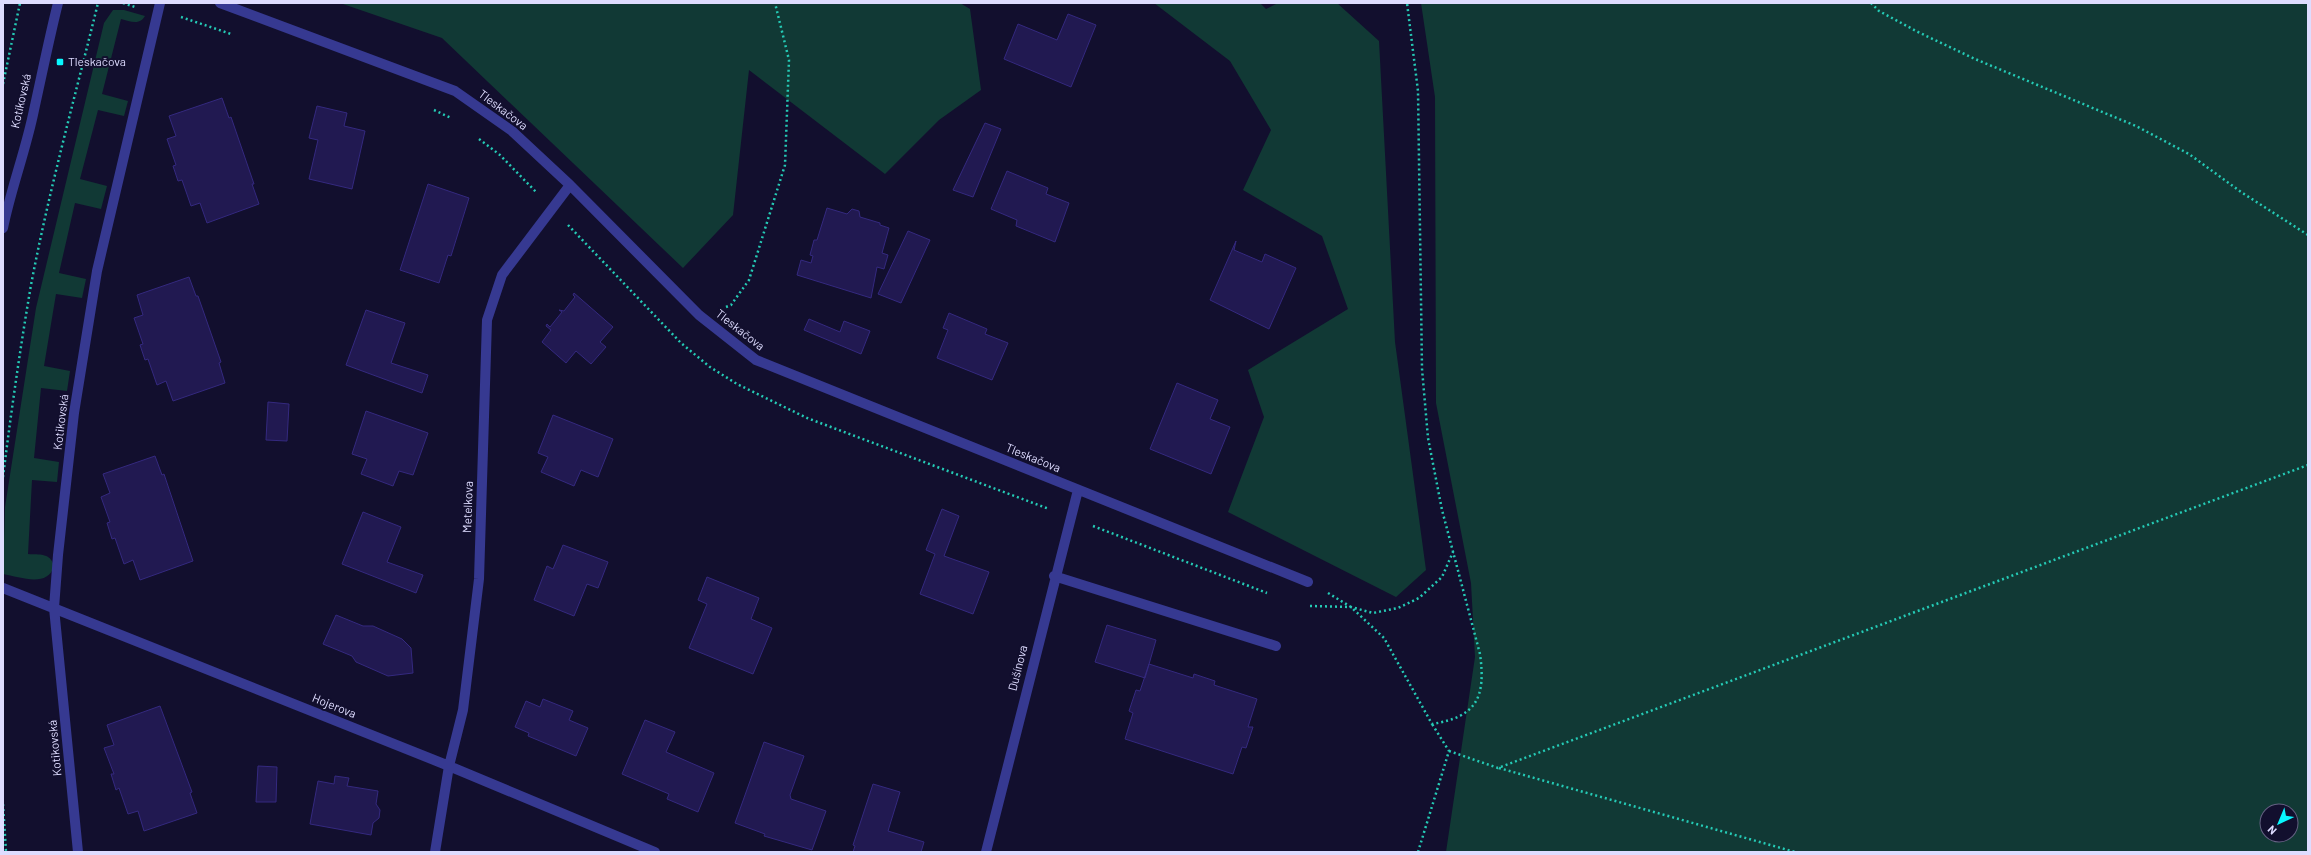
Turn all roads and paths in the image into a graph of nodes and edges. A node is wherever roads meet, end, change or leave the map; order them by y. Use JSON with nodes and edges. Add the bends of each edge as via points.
{"nodes":[{"id":1,"x":20,"y":3,"type":"edge"},
{"id":2,"x":58,"y":3,"type":"edge"},
{"id":3,"x":98,"y":3,"type":"edge"},
{"id":4,"x":160,"y":3,"type":"edge"},
{"id":5,"x":220,"y":3,"type":"edge"},
{"id":6,"x":775,"y":3,"type":"edge"},
{"id":7,"x":1407,"y":3,"type":"edge"},
{"id":8,"x":1871,"y":3,"type":"edge"},
{"id":9,"x":3,"y":84,"type":"edge"},
{"id":10,"x":570,"y":185,"type":"junction"},
{"id":11,"x":7,"y":190,"type":"edge"},
{"id":12,"x":3,"y":228,"type":"edge"},
{"id":13,"x":2308,"y":235,"type":"edge"},
{"id":14,"x":699,"y":315,"type":"junction"},
{"id":15,"x":2308,"y":465,"type":"edge"},
{"id":16,"x":3,"y":477,"type":"edge"},
{"id":17,"x":1078,"y":490,"type":"junction"},
{"id":18,"x":1453,"y":552,"type":"junction"},
{"id":19,"x":1054,"y":576,"type":"junction"},
{"id":20,"x":1308,"y":582,"type":"joint"},
{"id":21,"x":3,"y":588,"type":"edge"},
{"id":22,"x":1302,"y":606,"type":"dead end"},
{"id":23,"x":1351,"y":607,"type":"junction"},
{"id":24,"x":54,"y":608,"type":"junction"},
{"id":25,"x":1276,"y":646,"type":"dead end"},
{"id":26,"x":1432,"y":724,"type":"junction"},
{"id":27,"x":1449,"y":751,"type":"junction"},
{"id":28,"x":449,"y":766,"type":"junction"},
{"id":29,"x":1498,"y":768,"type":"junction"},
{"id":30,"x":3,"y":804,"type":"edge"},
{"id":31,"x":6,"y":852,"type":"edge"},
{"id":32,"x":78,"y":852,"type":"edge"},
{"id":33,"x":435,"y":852,"type":"edge"},
{"id":34,"x":655,"y":852,"type":"edge"},
{"id":35,"x":986,"y":852,"type":"edge"},
{"id":36,"x":1418,"y":852,"type":"edge"},
{"id":37,"x":1795,"y":852,"type":"edge"}],
"edges":[{"from":1,"to":9,"type":"path"},
{"from":2,"to":11,"type":"street","name":"Kotíkovská","via":[[34,111]]},
{"from":3,"to":16,"type":"path","via":[[32,284],[12,400]]},
{"from":4,"to":24,"type":"street","name":"Kotikovská","via":[[97,271],[74,413]]},
{"from":5,"to":10,"type":"street","name":"Tleskačova","via":[[455,91],[512,131]]},
{"from":6,"to":14,"type":"path","via":[[789,60],[785,166],[749,280],[731,305]]},
{"from":7,"to":18,"type":"path","via":[[1418,91],[1422,369],[1428,438]]},
{"from":8,"to":13,"type":"path","via":[[1879,11],[1918,32],[2136,126],[2189,154],[2241,192]]},
{"from":10,"to":14,"type":"street","name":"Tleskačova"},
{"from":10,"to":28,"type":"street","name":"Metelkova","via":[[502,275],[487,320],[479,579],[463,710]]},
{"from":11,"to":12,"type":"street","name":"Kotíkovská"},
{"from":14,"to":17,"type":"street","name":"Tleskačova","via":[[756,360]]},
{"from":15,"to":29,"type":"path"},
{"from":17,"to":19,"type":"street","name":"Dušínova"},
{"from":17,"to":20,"type":"street","name":"Tleskačova"},
{"from":18,"to":23,"type":"path","via":[[1442,577],[1419,598],[1398,608],[1373,613]]},
{"from":18,"to":26,"type":"path","via":[[1480,654],[1483,676],[1479,697],[1471,710],[1457,718]]},
{"from":19,"to":25,"type":"street"},
{"from":19,"to":35,"type":"street","name":"Dušínova"},
{"from":20,"to":23,"type":"path"},
{"from":21,"to":24,"type":"street","name":"Hojerova"},
{"from":22,"to":23,"type":"path"},
{"from":23,"to":26,"type":"path","via":[[1384,638]]},
{"from":24,"to":28,"type":"street","name":"Hojerova"},
{"from":24,"to":32,"type":"street","name":"Kotikovská"},
{"from":26,"to":27,"type":"path"},
{"from":27,"to":29,"type":"path"},
{"from":27,"to":36,"type":"path"},
{"from":28,"to":33,"type":"street","name":"Metelkova"},
{"from":28,"to":34,"type":"street","name":"Hojerova"},
{"from":29,"to":37,"type":"path"},
{"from":30,"to":31,"type":"path"}]}
